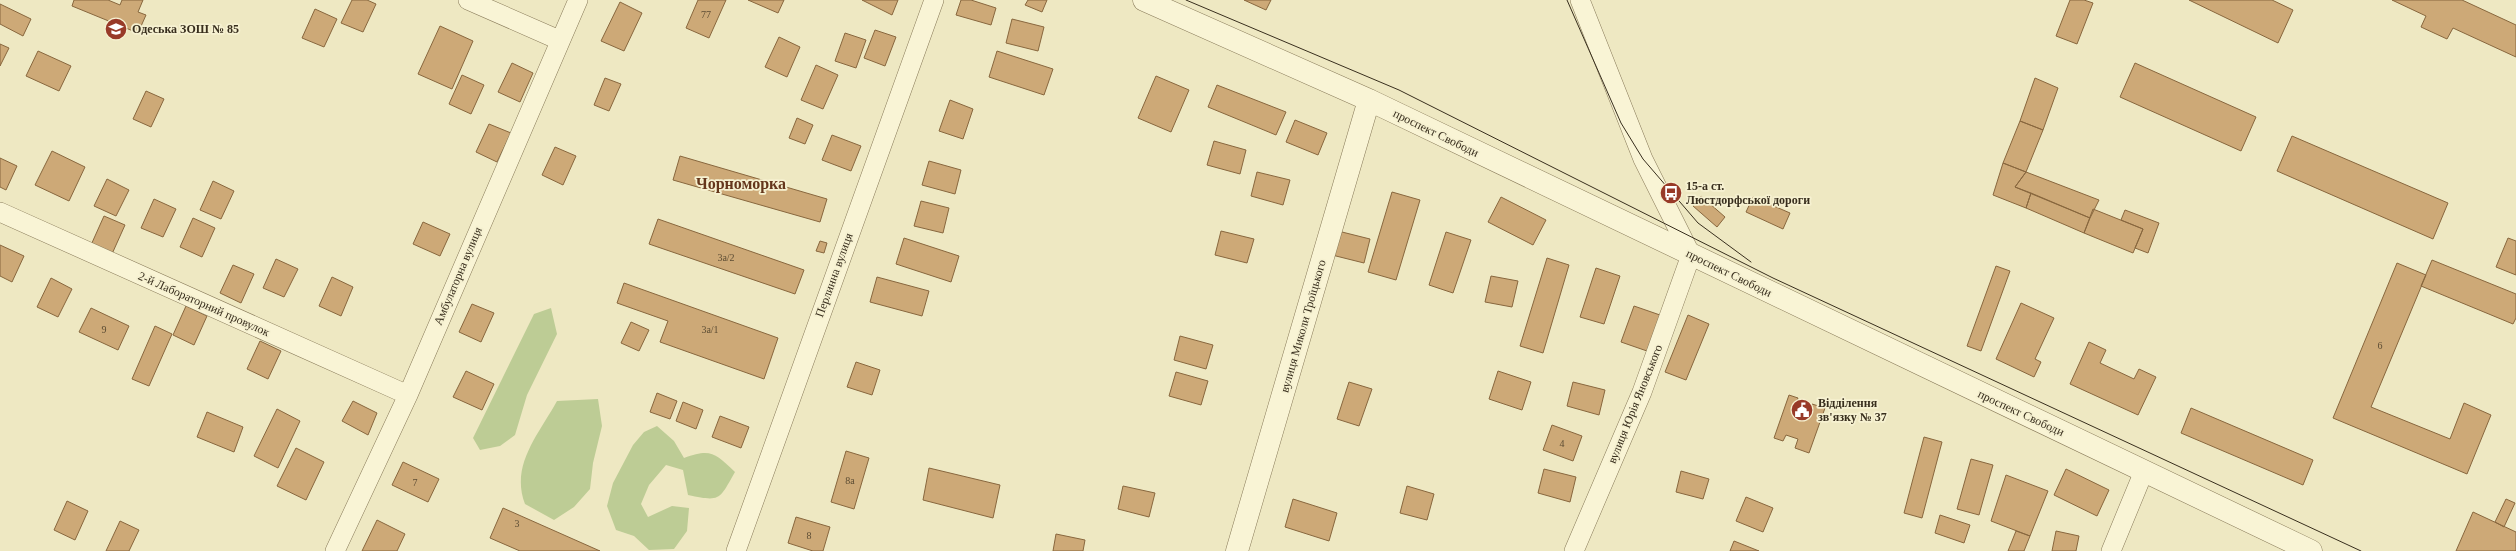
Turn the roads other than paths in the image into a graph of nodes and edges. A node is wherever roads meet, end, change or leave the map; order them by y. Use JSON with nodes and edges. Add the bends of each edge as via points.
{"nodes":[{"id":1,"x":468,"y":0,"type":"edge"},
{"id":2,"x":578,"y":0,"type":"edge"},
{"id":3,"x":934,"y":0,"type":"edge"},
{"id":4,"x":1144,"y":0,"type":"edge"},
{"id":5,"x":1580,"y":0,"type":"edge"},
{"id":6,"x":559,"y":40,"type":"junction"},
{"id":7,"x":1369,"y":100,"type":"junction"},
{"id":8,"x":0,"y":212,"type":"edge"},
{"id":9,"x":1691,"y":255,"type":"junction"},
{"id":10,"x":408,"y":395,"type":"junction"},
{"id":11,"x":2144,"y":471,"type":"junction"},
{"id":12,"x":335,"y":551,"type":"edge"},
{"id":13,"x":736,"y":551,"type":"edge"},
{"id":14,"x":1237,"y":551,"type":"edge"},
{"id":15,"x":1574,"y":551,"type":"edge"},
{"id":16,"x":2111,"y":551,"type":"edge"},
{"id":17,"x":2311,"y":551,"type":"edge"}],
"edges":[{"from":1,"to":6,"type":"street"},
{"from":2,"to":6,"type":"street","name":"Амбулаторна вулиця"},
{"from":3,"to":13,"type":"street","name":"Перлинна вулиця"},
{"from":4,"to":7,"type":"street","name":"проспект Свободи"},
{"from":5,"to":9,"type":"street","via":[[1643,159]]},
{"from":6,"to":10,"type":"street","name":"Амбулаторна вулиця"},
{"from":7,"to":9,"type":"street","name":"проспект Свободи"},
{"from":7,"to":14,"type":"street","name":"вулиця Миколи Троїцького"},
{"from":8,"to":10,"type":"street","name":"2-й Лабораторний провулок"},
{"from":9,"to":11,"type":"street","name":"проспект Свободи"},
{"from":9,"to":15,"type":"street","name":"вулиця Юрія Яновського","via":[[1642,392]]},
{"from":10,"to":12,"type":"street","name":"Амбулаторна вулиця"},
{"from":11,"to":16,"type":"street"},
{"from":11,"to":17,"type":"street","name":"проспект Свободи"}]}
